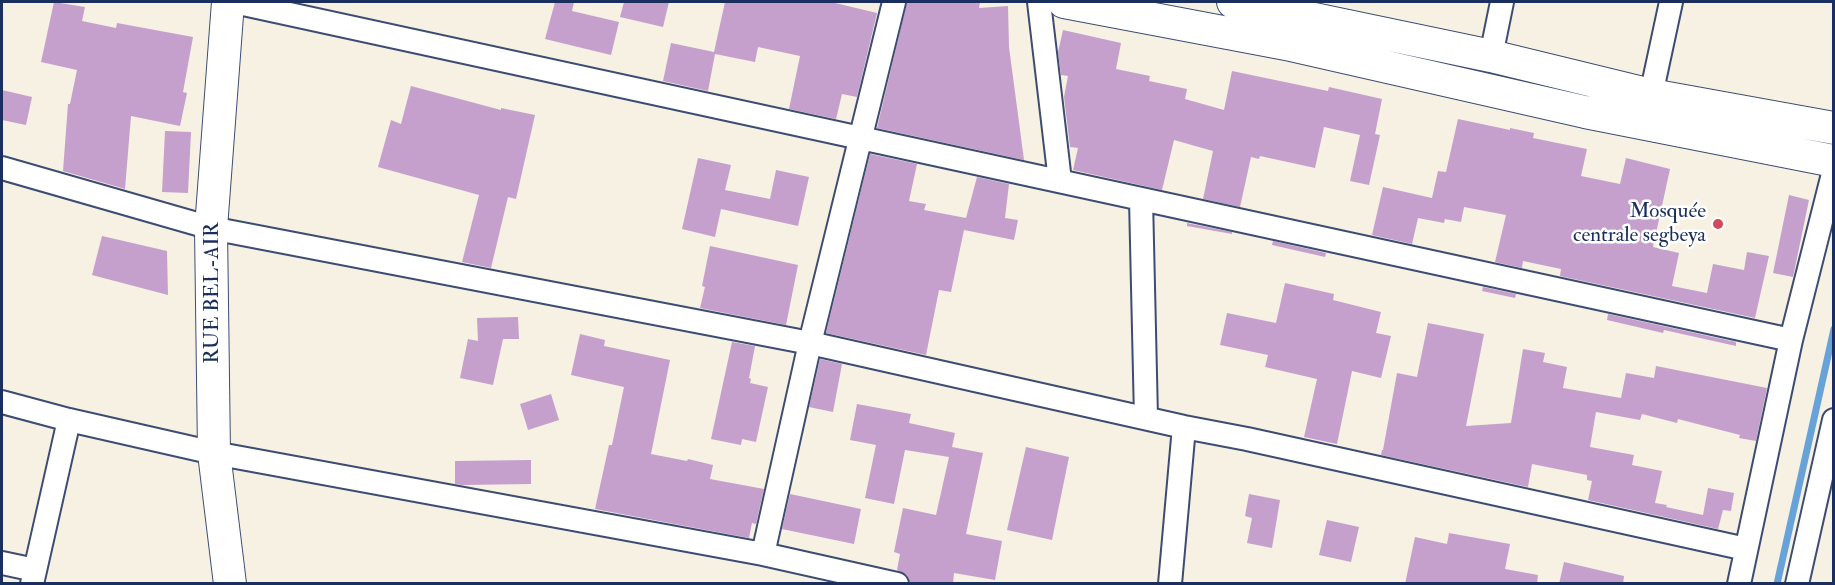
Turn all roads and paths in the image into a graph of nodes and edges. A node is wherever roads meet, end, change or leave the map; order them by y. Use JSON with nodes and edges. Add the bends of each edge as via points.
{"nodes":[{"id":1,"x":228,"y":2,"type":"edge"},
{"id":2,"x":234,"y":2,"type":"edge"},
{"id":3,"x":894,"y":2,"type":"edge"},
{"id":4,"x":1039,"y":2,"type":"edge"},
{"id":5,"x":1064,"y":2,"type":"edge"},
{"id":6,"x":1233,"y":2,"type":"edge"},
{"id":7,"x":1502,"y":2,"type":"edge"},
{"id":8,"x":1671,"y":2,"type":"edge"},
{"id":9,"x":1302,"y":9,"type":"edge"},
{"id":10,"x":1491,"y":56,"type":"junction"},
{"id":11,"x":1651,"y":95,"type":"junction"},
{"id":12,"x":1833,"y":128,"type":"edge"},
{"id":13,"x":859,"y":138,"type":"junction"},
{"id":14,"x":1833,"y":161,"type":"edge"},
{"id":15,"x":2,"y":168,"type":"edge"},
{"id":16,"x":1833,"y":170,"type":"edge"},
{"id":17,"x":1060,"y":181,"type":"junction"},
{"id":18,"x":1141,"y":199,"type":"junction"},
{"id":19,"x":212,"y":228,"type":"junction"},
{"id":20,"x":1791,"y":340,"type":"junction"},
{"id":21,"x":810,"y":343,"type":"junction"},
{"id":22,"x":2,"y":402,"type":"edge"},
{"id":23,"x":1146,"y":418,"type":"junction"},
{"id":24,"x":69,"y":420,"type":"junction"},
{"id":25,"x":1833,"y":420,"type":"edge"},
{"id":26,"x":1184,"y":427,"type":"junction"},
{"id":27,"x":214,"y":453,"type":"junction"},
{"id":28,"x":1746,"y":549,"type":"junction"},
{"id":29,"x":763,"y":554,"type":"junction"},
{"id":30,"x":2,"y":563,"type":"edge"},
{"id":31,"x":34,"y":577,"type":"edge"},
{"id":32,"x":230,"y":584,"type":"edge"},
{"id":33,"x":897,"y":584,"type":"edge"},
{"id":34,"x":1170,"y":584,"type":"edge"},
{"id":35,"x":1739,"y":584,"type":"edge"},
{"id":36,"x":1797,"y":584,"type":"edge"}],
"edges":[{"from":1,"to":19,"type":"main road","name":"RUE BEL-AIR"},
{"from":2,"to":13,"type":"street"},
{"from":3,"to":13,"type":"street"},
{"from":4,"to":17,"type":"street"},
{"from":5,"to":14,"type":"main road","via":[[1286,44],[1585,112]]},
{"from":6,"to":9,"type":"main road"},
{"from":7,"to":10,"type":"street"},
{"from":8,"to":11,"type":"street"},
{"from":9,"to":10,"type":"main road"},
{"from":10,"to":11,"type":"main road"},
{"from":11,"to":12,"type":"main road"},
{"from":13,"to":17,"type":"street"},
{"from":13,"to":21,"type":"street"},
{"from":15,"to":19,"type":"street"},
{"from":16,"to":20,"type":"street"},
{"from":17,"to":18,"type":"street"},
{"from":18,"to":20,"type":"street"},
{"from":18,"to":23,"type":"street"},
{"from":19,"to":21,"type":"street"},
{"from":19,"to":27,"type":"main road","name":"RUE BEL-AIR"},
{"from":20,"to":28,"type":"street"},
{"from":21,"to":23,"type":"street"},
{"from":21,"to":29,"type":"street"},
{"from":22,"to":24,"type":"street"},
{"from":23,"to":26,"type":"street"},
{"from":24,"to":27,"type":"street"},
{"from":24,"to":31,"type":"street"},
{"from":25,"to":36,"type":"street"},
{"from":26,"to":28,"type":"street"},
{"from":26,"to":34,"type":"street"},
{"from":27,"to":29,"type":"street"},
{"from":27,"to":32,"type":"main road","name":"RUE BEL-AIR"},
{"from":28,"to":35,"type":"street"},
{"from":29,"to":33,"type":"street"},
{"from":30,"to":31,"type":"street"}]}
